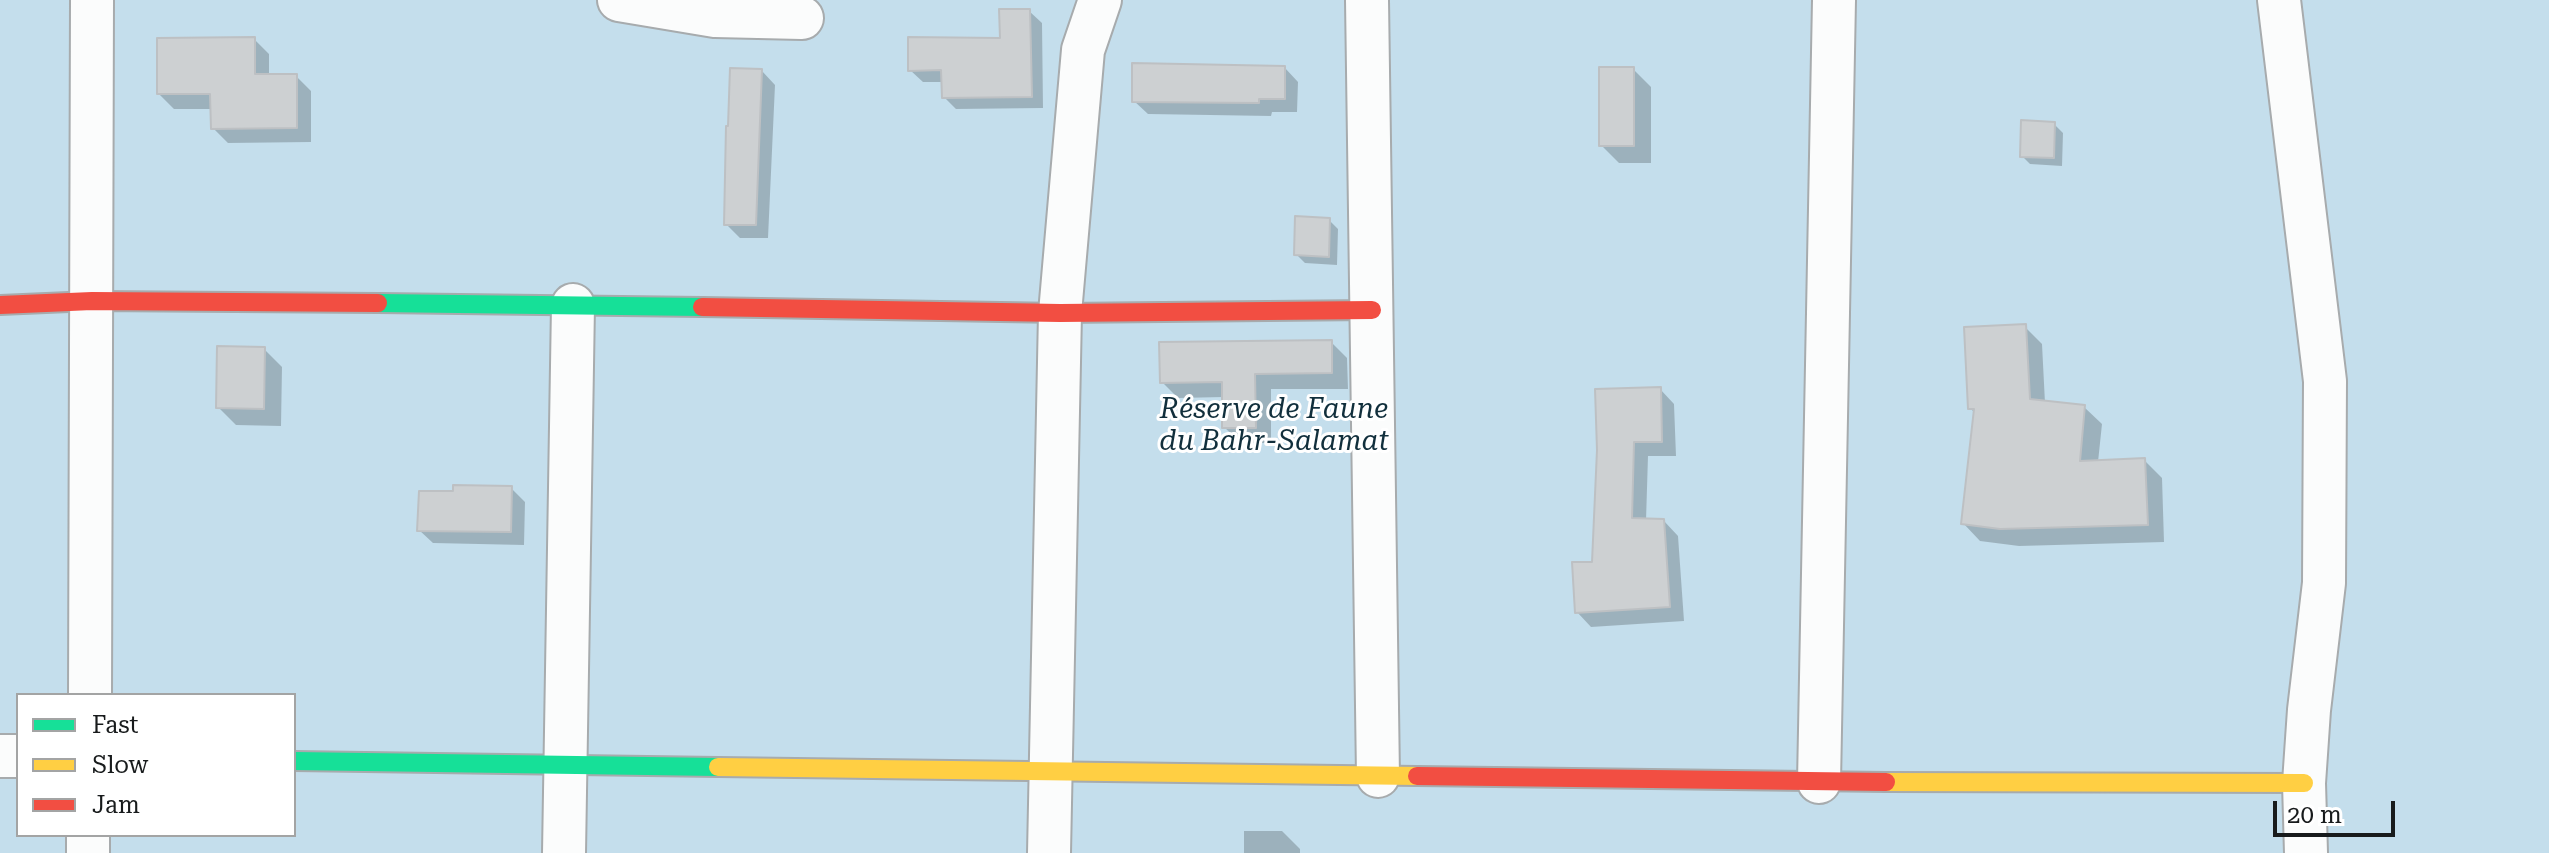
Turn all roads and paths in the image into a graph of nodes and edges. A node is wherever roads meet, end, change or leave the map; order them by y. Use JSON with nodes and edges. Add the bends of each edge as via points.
{"nodes":[{"id":1,"x":92,"y":0,"type":"edge"},
{"id":2,"x":619,"y":0,"type":"edge"},
{"id":3,"x":1100,"y":0,"type":"edge"},
{"id":4,"x":1367,"y":0,"type":"edge"},
{"id":5,"x":1834,"y":0,"type":"edge"},
{"id":6,"x":2279,"y":0,"type":"edge"},
{"id":7,"x":802,"y":18,"type":"dead end"},
{"id":8,"x":92,"y":301,"type":"junction"},
{"id":9,"x":0,"y":305,"type":"edge"},
{"id":10,"x":573,"y":305,"type":"junction"},
{"id":11,"x":1372,"y":310,"type":"junction"},
{"id":12,"x":1060,"y":313,"type":"junction"},
{"id":13,"x":90,"y":693,"type":"edge"},
{"id":14,"x":296,"y":761,"type":"edge"},
{"id":15,"x":565,"y":765,"type":"junction"},
{"id":16,"x":1051,"y":770,"type":"junction"},
{"id":17,"x":1378,"y":776,"type":"junction"},
{"id":18,"x":1819,"y":782,"type":"junction"},
{"id":19,"x":2304,"y":783,"type":"junction"},
{"id":20,"x":564,"y":853,"type":"edge"},
{"id":21,"x":1049,"y":853,"type":"edge"},
{"id":22,"x":2306,"y":853,"type":"edge"}],
"edges":[{"from":1,"to":8,"type":"street"},
{"from":2,"to":7,"type":"street","via":[[715,16]]},
{"from":3,"to":12,"type":"street","via":[[1083,50]]},
{"from":4,"to":11,"type":"street"},
{"from":5,"to":18,"type":"street"},
{"from":6,"to":19,"type":"street","via":[[2325,381],[2324,583]]},
{"from":8,"to":9,"type":"street"},
{"from":8,"to":10,"type":"street"},
{"from":8,"to":13,"type":"street"},
{"from":10,"to":12,"type":"street"},
{"from":10,"to":15,"type":"street"},
{"from":11,"to":12,"type":"street"},
{"from":11,"to":17,"type":"street"},
{"from":12,"to":16,"type":"street"},
{"from":14,"to":15,"type":"street"},
{"from":15,"to":16,"type":"street"},
{"from":15,"to":20,"type":"street"},
{"from":16,"to":17,"type":"street"},
{"from":16,"to":21,"type":"street"},
{"from":17,"to":18,"type":"street"},
{"from":18,"to":19,"type":"street"},
{"from":19,"to":22,"type":"street"}]}
